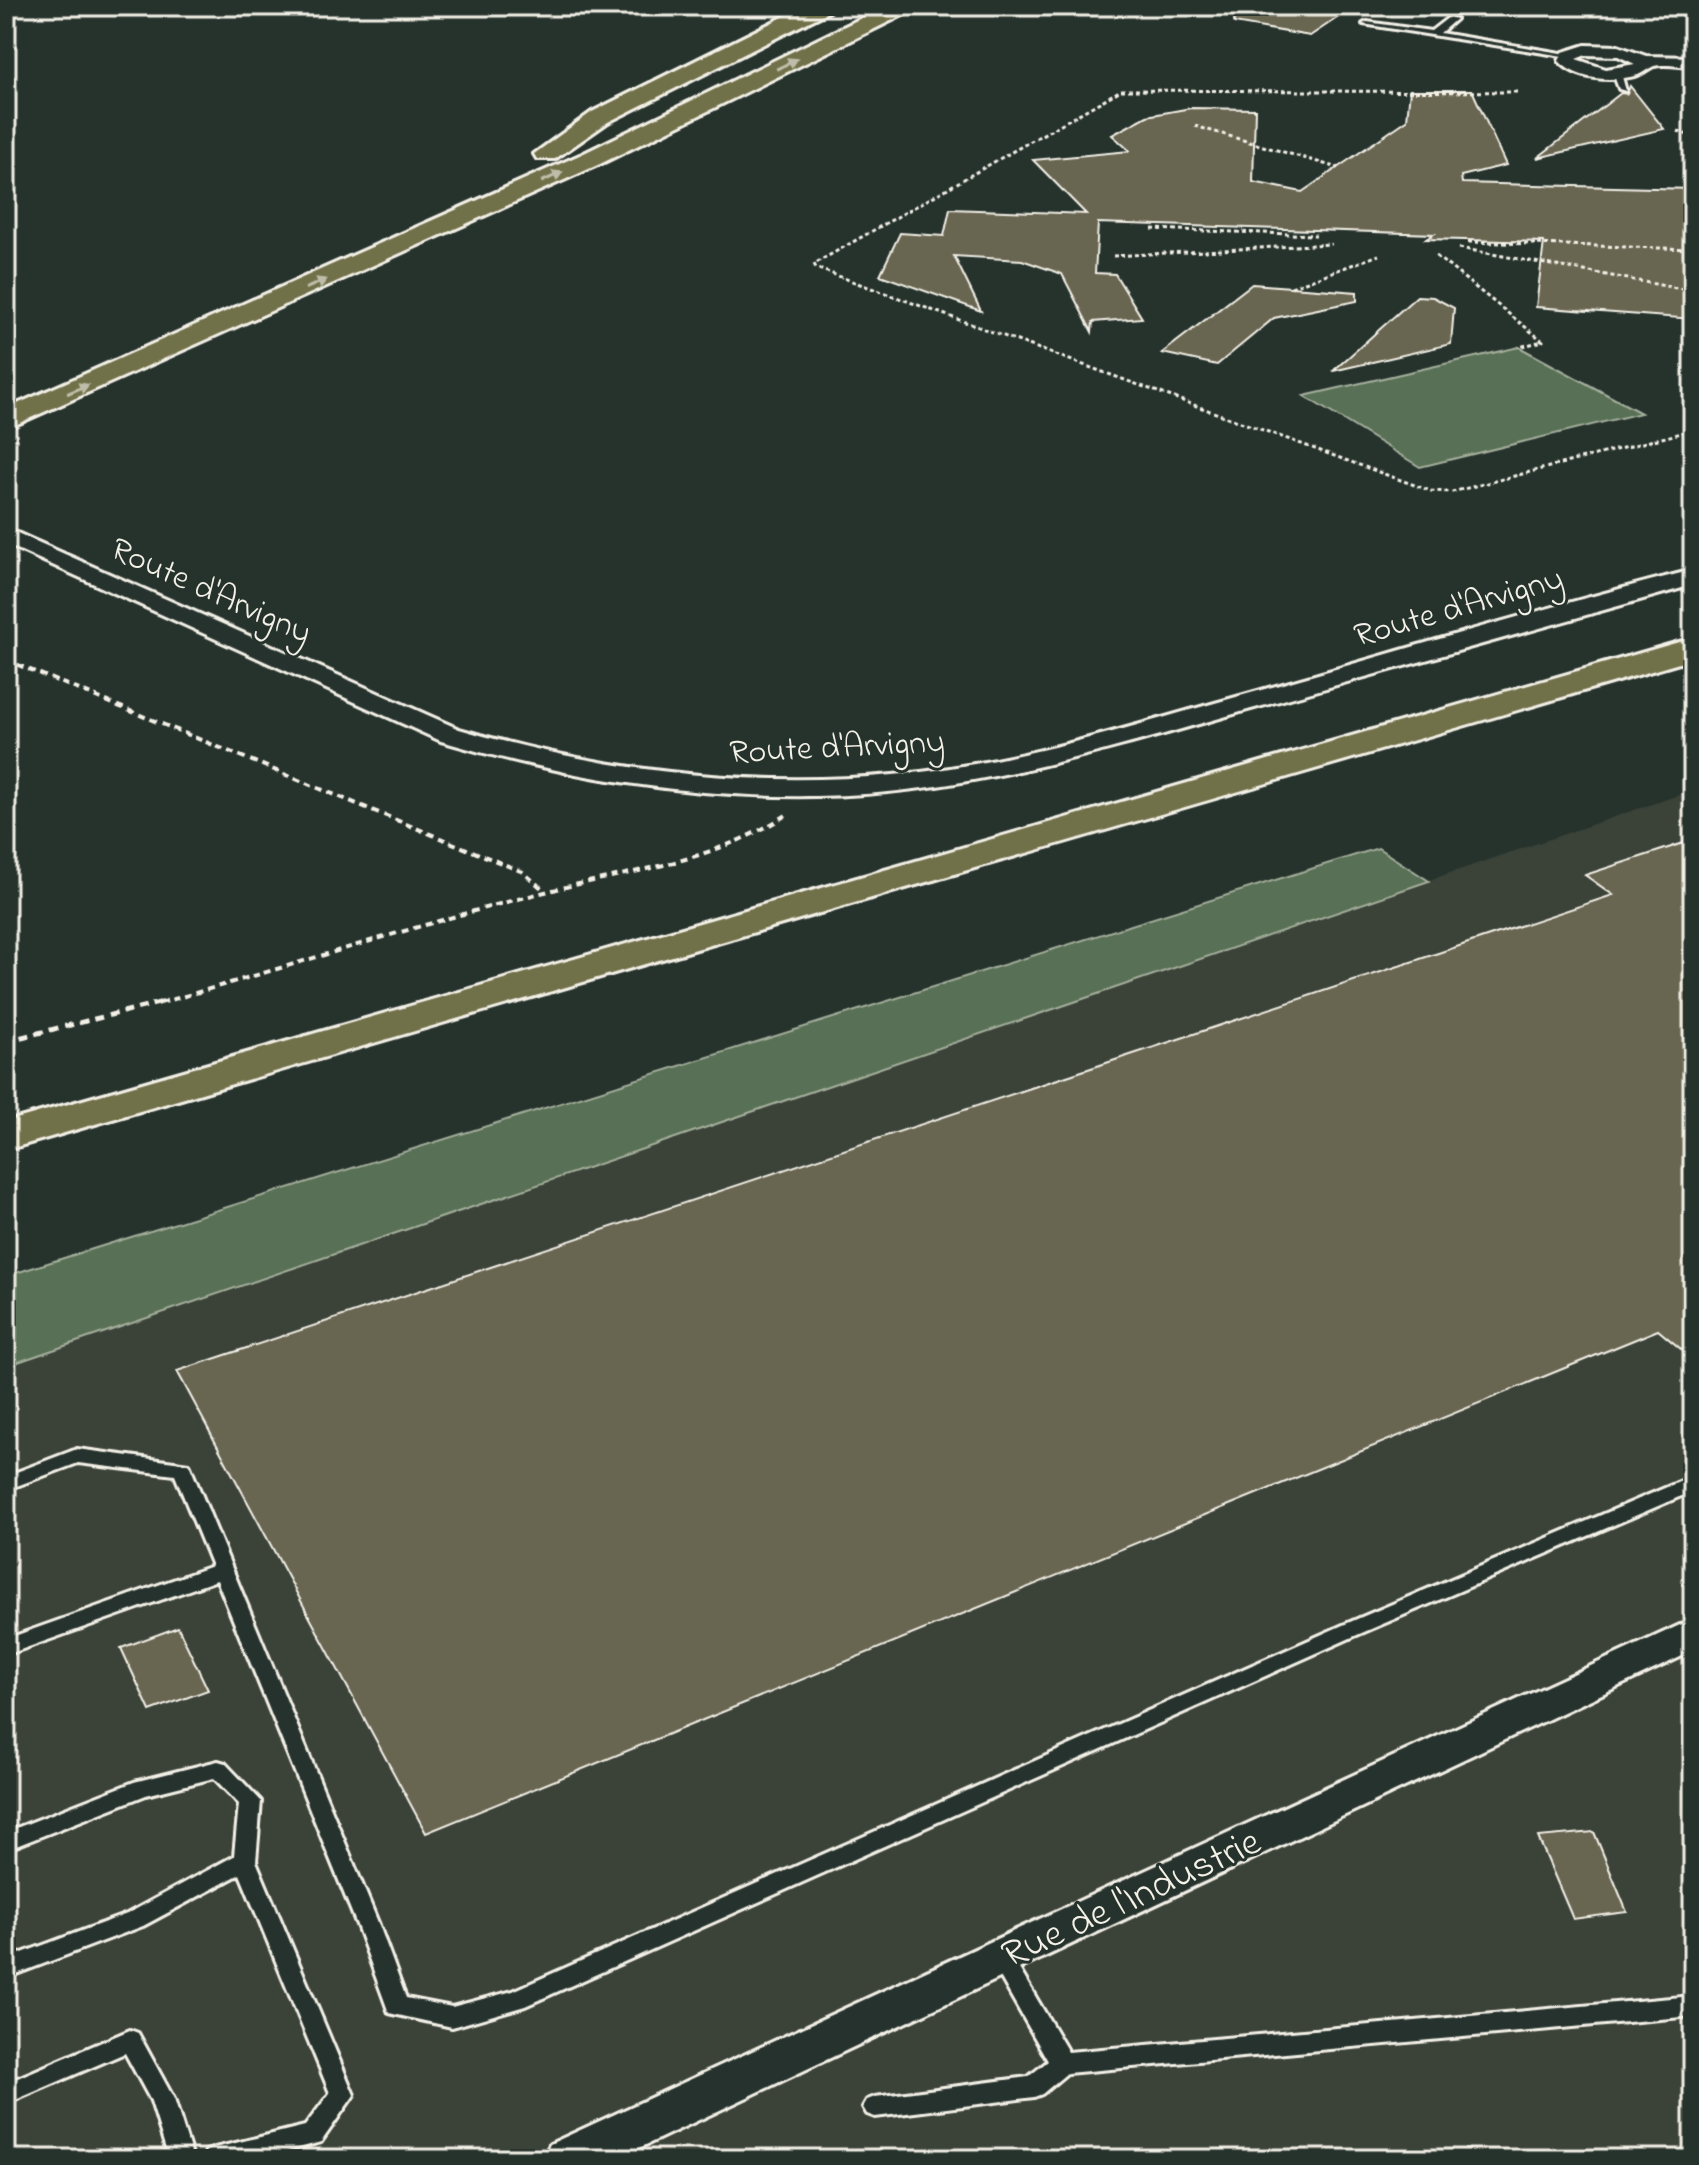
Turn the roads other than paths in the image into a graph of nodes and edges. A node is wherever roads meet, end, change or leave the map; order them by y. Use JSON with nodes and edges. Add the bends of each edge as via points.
{"nodes":[{"id":1,"x":822,"y":6,"type":"edge"},
{"id":2,"x":857,"y":6,"type":"edge"},
{"id":3,"x":903,"y":6,"type":"edge"},
{"id":4,"x":1452,"y":19,"type":"dead end"},
{"id":5,"x":1367,"y":24,"type":"dead end"},
{"id":6,"x":1433,"y":34,"type":"junction"},
{"id":7,"x":1569,"y":55,"type":"junction"},
{"id":8,"x":1644,"y":61,"type":"junction"},
{"id":9,"x":1693,"y":62,"type":"edge"},
{"id":10,"x":546,"y":154,"type":"junction"},
{"id":11,"x":35,"y":380,"type":"dead end"},
{"id":12,"x":6,"y":420,"type":"edge"},
{"id":13,"x":6,"y":535,"type":"edge"},
{"id":14,"x":1693,"y":577,"type":"edge"},
{"id":15,"x":1693,"y":648,"type":"edge"},
{"id":16,"x":6,"y":1136,"type":"edge"},
{"id":17,"x":6,"y":1483,"type":"edge"},
{"id":18,"x":1693,"y":1483,"type":"edge"},
{"id":19,"x":223,"y":1570,"type":"junction"},
{"id":20,"x":1693,"y":1634,"type":"edge"},
{"id":21,"x":6,"y":1647,"type":"edge"},
{"id":22,"x":6,"y":1841,"type":"edge"},
{"id":23,"x":245,"y":1861,"type":"junction"},
{"id":24,"x":1000,"y":1957,"type":"junction"},
{"id":25,"x":6,"y":1969,"type":"edge"},
{"id":26,"x":1693,"y":2006,"type":"edge"},
{"id":27,"x":1062,"y":2063,"type":"junction"},
{"id":28,"x":6,"y":2094,"type":"edge"},
{"id":29,"x":875,"y":2107,"type":"dead end"},
{"id":30,"x":181,"y":2159,"type":"edge"},
{"id":31,"x":215,"y":2159,"type":"edge"},
{"id":32,"x":567,"y":2159,"type":"edge"}],
"edges":[{"from":1,"to":10,"type":"main road","via":[[600,117]]},
{"from":2,"to":10,"type":"main road"},
{"from":12,"to":3,"type":"main road","one_way":true,"via":[[591,159]]},
{"from":4,"to":6,"type":"lane"},
{"from":5,"to":6,"type":"lane"},
{"from":6,"to":7,"type":"lane"},
{"from":7,"to":8,"type":"street","via":[[1606,50]]},
{"from":7,"to":8,"type":"street","via":[[1567,61],[1580,68],[1620,81],[1642,68]]},
{"from":8,"to":9,"type":"street"},
{"from":10,"to":11,"type":"main road"},
{"from":13,"to":14,"type":"street","name":"Route d'Arvigny","via":[[403,715],[498,751],[644,781],[708,787],[816,788],[933,779],[1042,760]]},
{"from":15,"to":16,"type":"main road"},
{"from":17,"to":19,"type":"lane","via":[[77,1456],[182,1469]]},
{"from":18,"to":19,"type":"lane","via":[[517,1999],[452,2017],[397,2006]]},
{"from":19,"to":21,"type":"lane"},
{"from":20,"to":24,"type":"street","name":"Rue de l'Industrie"},
{"from":22,"to":23,"type":"lane","via":[[142,1788],[218,1769],[250,1801]]},
{"from":23,"to":25,"type":"lane","via":[[135,1920]]},
{"from":23,"to":31,"type":"lane","via":[[342,2095],[313,2135]]},
{"from":24,"to":27,"type":"lane"},
{"from":24,"to":32,"type":"street","name":"Rue de l'Industrie"},
{"from":26,"to":27,"type":"lane"},
{"from":27,"to":29,"type":"lane","via":[[1034,2087]]},
{"from":28,"to":30,"type":"lane","via":[[130,2040],[162,2099]]}]}
